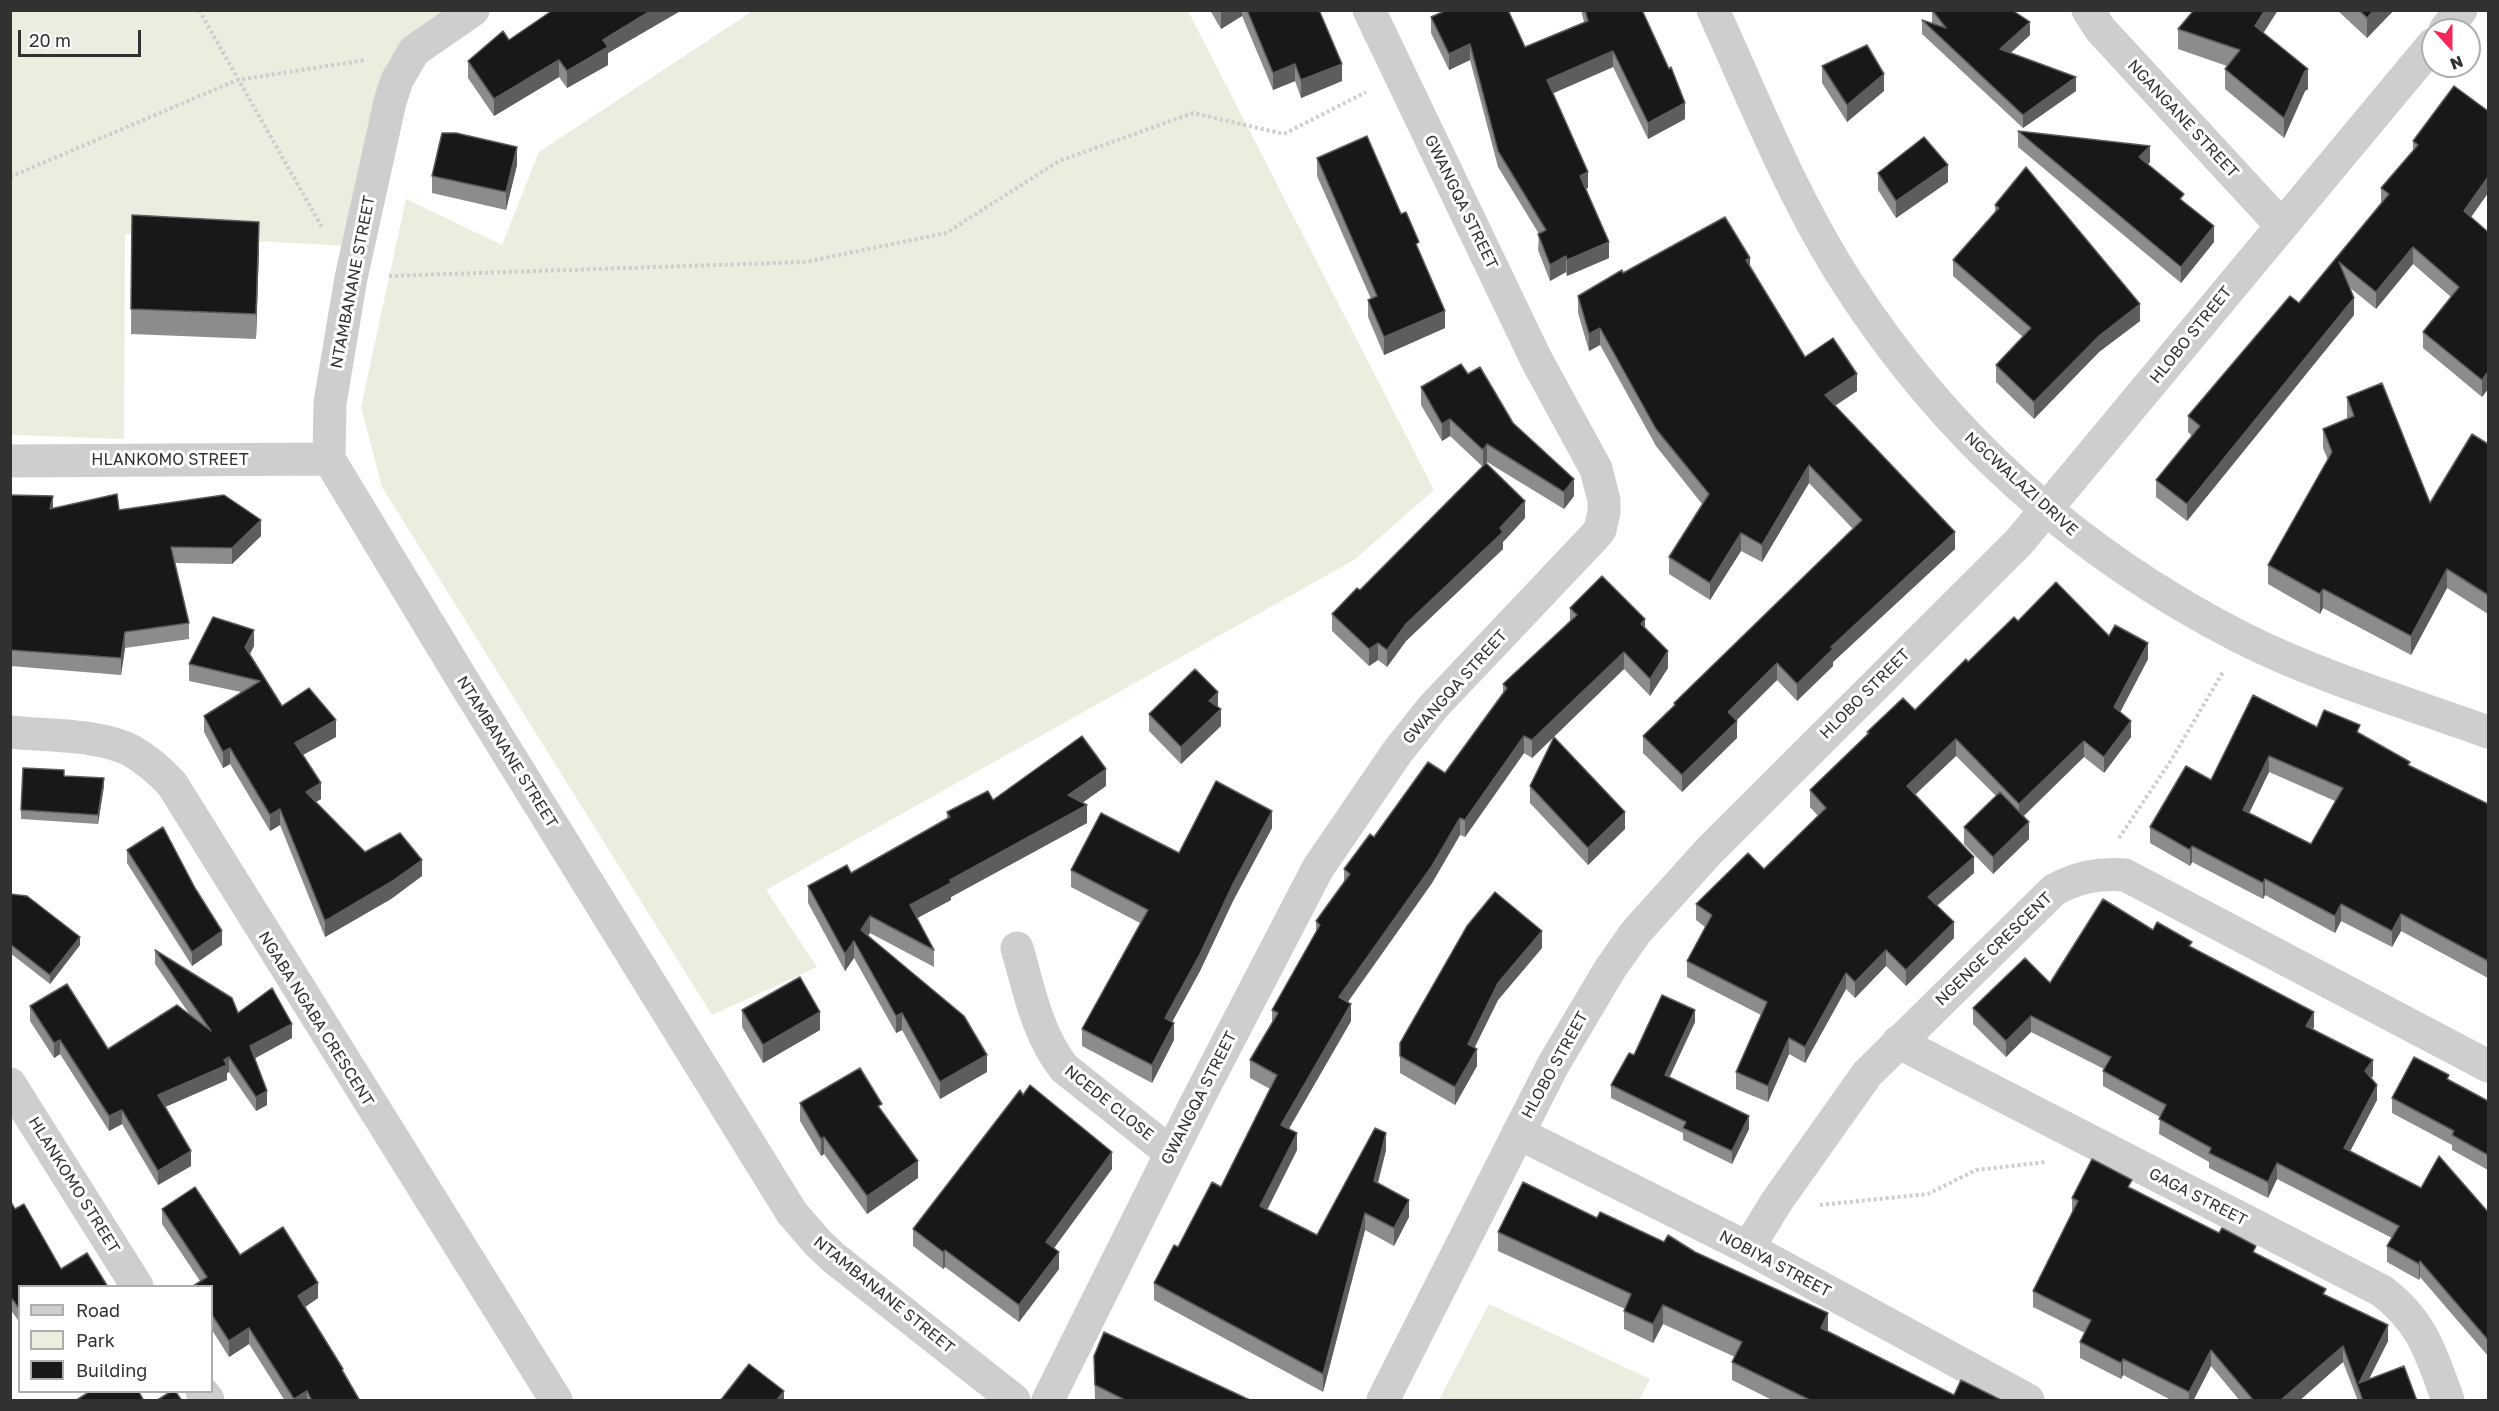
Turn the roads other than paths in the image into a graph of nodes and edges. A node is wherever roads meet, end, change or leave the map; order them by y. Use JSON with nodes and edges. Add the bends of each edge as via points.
{"nodes":[{"id":1,"x":473,"y":10,"type":"edge"},
{"id":2,"x":1369,"y":10,"type":"edge"},
{"id":3,"x":1713,"y":10,"type":"edge"},
{"id":4,"x":2088,"y":10,"type":"edge"},
{"id":5,"x":2421,"y":58,"type":"edge"},
{"id":6,"x":2282,"y":225,"type":"junction"},
{"id":7,"x":329,"y":459,"type":"junction"},
{"id":8,"x":10,"y":461,"type":"edge"},
{"id":9,"x":2047,"y":510,"type":"junction"},
{"id":10,"x":10,"y":732,"type":"edge"},
{"id":11,"x":2488,"y":732,"type":"edge"},
{"id":12,"x":1017,"y":948,"type":"dead end"},
{"id":13,"x":1898,"y":1042,"type":"junction"},
{"id":14,"x":2488,"y":1066,"type":"edge"},
{"id":15,"x":10,"y":1084,"type":"edge"},
{"id":16,"x":1518,"y":1133,"type":"junction"},
{"id":17,"x":1171,"y":1153,"type":"junction"},
{"id":18,"x":1748,"y":1248,"type":"junction"},
{"id":19,"x":136,"y":1285,"type":"edge"},
{"id":20,"x":556,"y":1401,"type":"edge"},
{"id":21,"x":1014,"y":1401,"type":"edge"},
{"id":22,"x":1048,"y":1401,"type":"edge"},
{"id":23,"x":1383,"y":1401,"type":"edge"},
{"id":24,"x":2028,"y":1401,"type":"edge"},
{"id":25,"x":2448,"y":1401,"type":"edge"}],
"edges":[{"from":1,"to":7,"type":"street","name":"NTAMBANANE STREET","via":[[414,51],[397,80],[351,278],[330,403]]},
{"from":2,"to":17,"type":"street","name":"GWANGQA STREET","via":[[1536,359],[1596,469],[1605,500],[1603,521],[1593,538],[1433,707],[1318,868]]},
{"from":3,"to":9,"type":"street","name":"NGCWALAZI DRIVE","via":[[1795,190],[1847,283],[1917,381],[1956,426]]},
{"from":4,"to":6,"type":"street","name":"NGANGANE STREET","via":[[2100,29]]},
{"from":5,"to":6,"type":"street","name":"HLOBO STREET"},
{"from":6,"to":9,"type":"street","name":"HLOBO STREET"},
{"from":7,"to":8,"type":"street","name":"HLANKOMO STREET"},
{"from":7,"to":21,"type":"street","name":"NTAMBANANE STREET","via":[[792,1213],[834,1258]]},
{"from":9,"to":11,"type":"street","name":"NGCWALAZI DRIVE","via":[[2138,579],[2241,637],[2317,670]]},
{"from":9,"to":16,"type":"street","name":"HLOBO STREET","via":[[1709,850],[1636,932],[1553,1065]]},
{"from":10,"to":20,"type":"street","name":"NGABA NGABA CRESCENT","via":[[94,740],[130,750],[171,784]]},
{"from":12,"to":17,"type":"street","name":"NCEDE CLOSE","via":[[1054,1056]]},
{"from":13,"to":14,"type":"street","name":"NGENGE CRESCENT","via":[[2054,890],[2101,873],[2126,875]]},
{"from":13,"to":18,"type":"street","name":"NGENGE CRESCENT","via":[[1854,1091]]},
{"from":13,"to":25,"type":"street","name":"GAGA STREET","via":[[2382,1291],[2418,1326]]},
{"from":15,"to":19,"type":"street","name":"HLANKOMO STREET"},
{"from":16,"to":18,"type":"street","name":"NOBIYA STREET"},
{"from":16,"to":23,"type":"street","name":"HLOBO STREET"},
{"from":17,"to":22,"type":"street","name":"GWANGQA STREET"},
{"from":18,"to":24,"type":"street","name":"NOBIYA STREET"}]}
